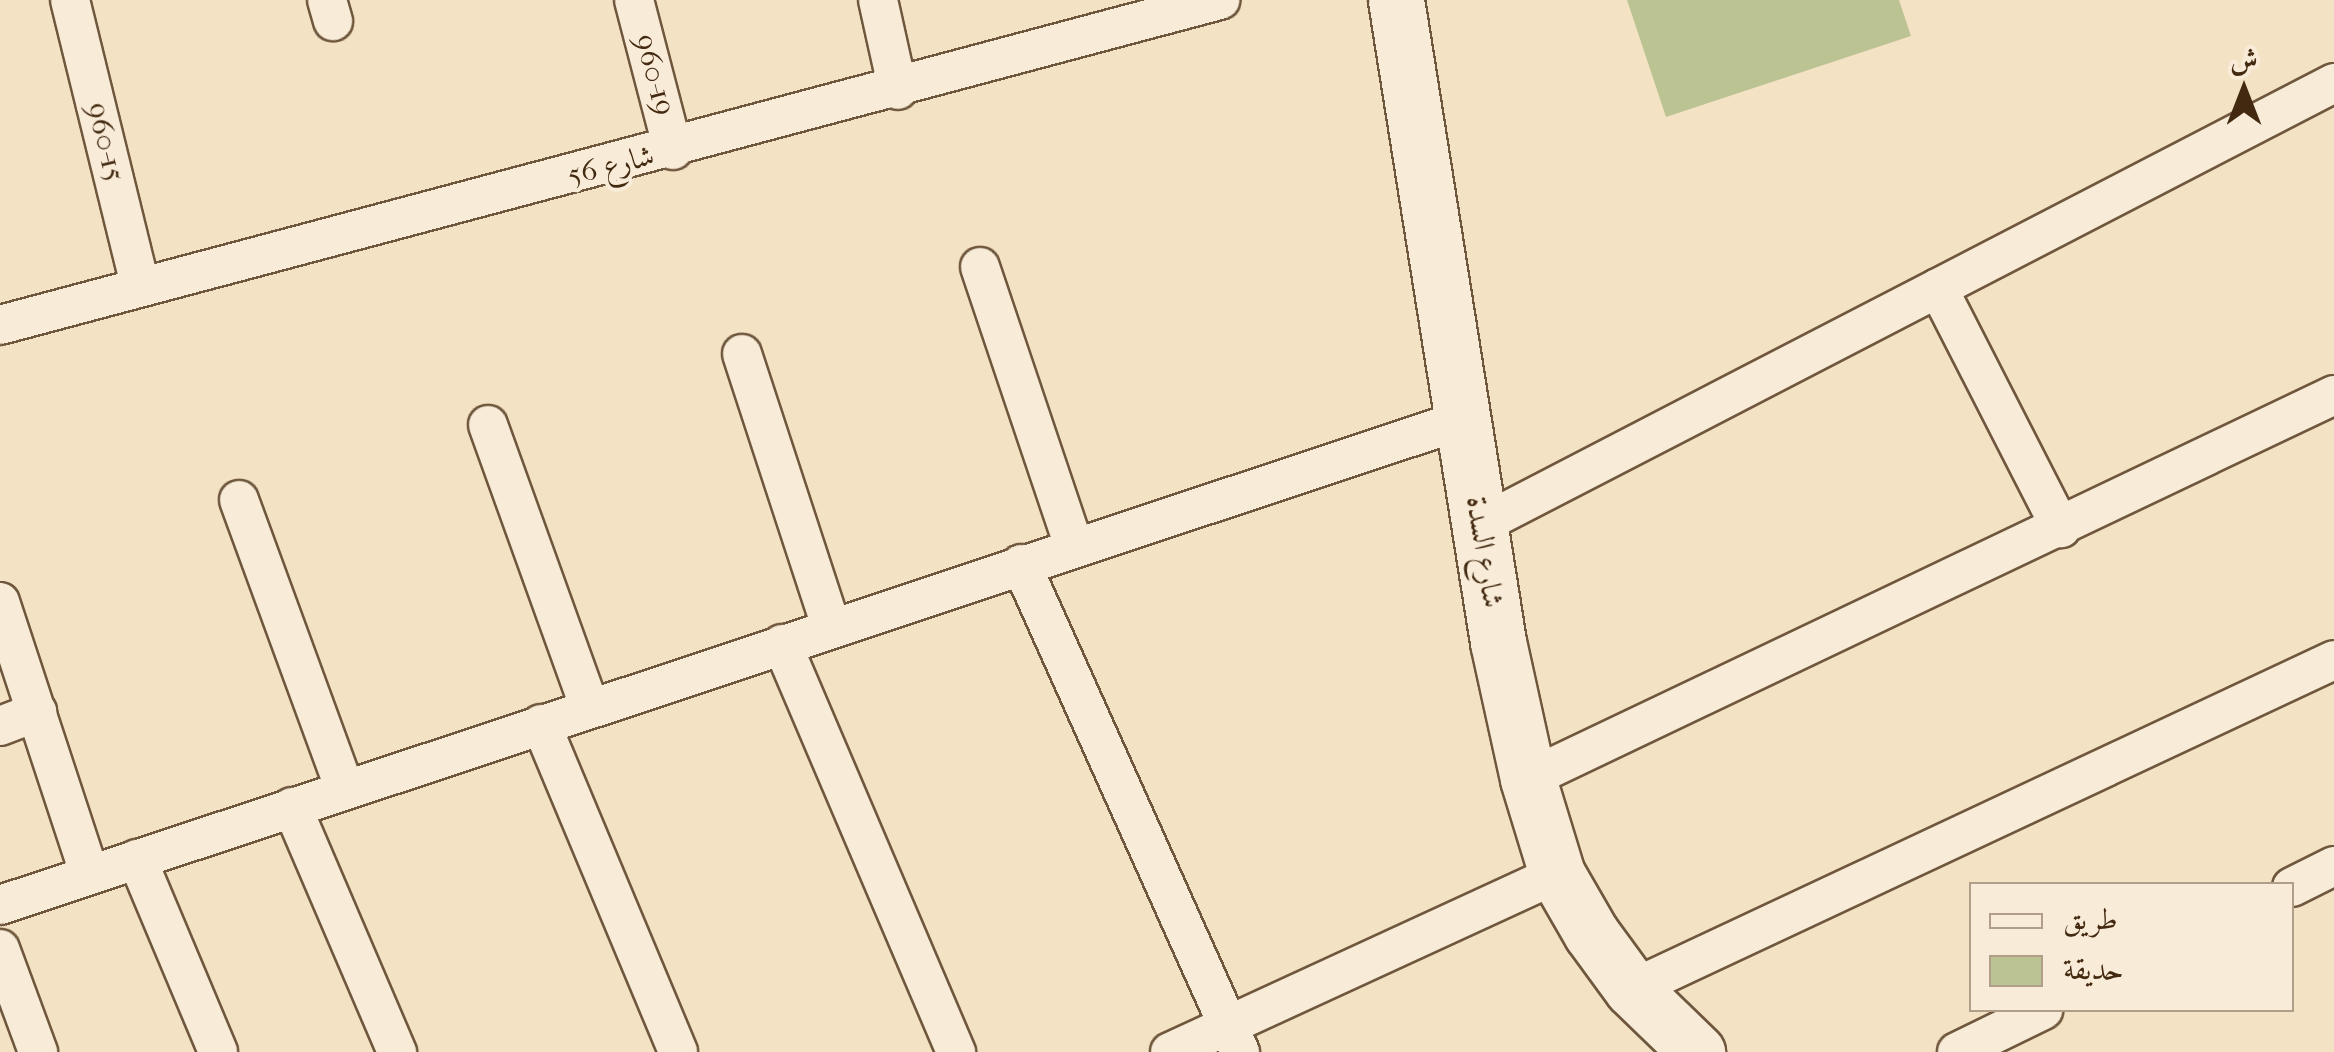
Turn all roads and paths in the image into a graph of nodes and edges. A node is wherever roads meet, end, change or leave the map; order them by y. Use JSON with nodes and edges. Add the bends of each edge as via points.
{"nodes":[{"id":1,"x":70,"y":0,"type":"edge"},
{"id":2,"x":634,"y":0,"type":"edge"},
{"id":3,"x":878,"y":0,"type":"edge"},
{"id":4,"x":1220,"y":0,"type":"edge"},
{"id":5,"x":1396,"y":0,"type":"edge"},
{"id":6,"x":2334,"y":83,"type":"edge"},
{"id":7,"x":898,"y":90,"type":"junction"},
{"id":8,"x":673,"y":150,"type":"junction"},
{"id":9,"x":980,"y":267,"type":"dead end"},
{"id":10,"x":140,"y":284,"type":"junction"},
{"id":11,"x":1938,"y":288,"type":"junction"},
{"id":12,"x":0,"y":325,"type":"edge"},
{"id":13,"x":742,"y":354,"type":"dead end"},
{"id":14,"x":2334,"y":395,"type":"edge"},
{"id":15,"x":1464,"y":420,"type":"junction"},
{"id":16,"x":488,"y":425,"type":"dead end"},
{"id":17,"x":239,"y":500,"type":"dead end"},
{"id":18,"x":1480,"y":526,"type":"junction"},
{"id":19,"x":2061,"y":528,"type":"junction"},
{"id":20,"x":1074,"y":546,"type":"junction"},
{"id":21,"x":1022,"y":564,"type":"junction"},
{"id":22,"x":0,"y":602,"type":"edge"},
{"id":23,"x":832,"y":628,"type":"junction"},
{"id":24,"x":782,"y":644,"type":"junction"},
{"id":25,"x":2334,"y":660,"type":"edge"},
{"id":26,"x":590,"y":708,"type":"junction"},
{"id":27,"x":37,"y":712,"type":"junction"},
{"id":28,"x":542,"y":724,"type":"junction"},
{"id":29,"x":0,"y":726,"type":"edge"},
{"id":30,"x":1528,"y":779,"type":"junction"},
{"id":31,"x":345,"y":790,"type":"junction"},
{"id":32,"x":292,"y":808,"type":"junction"},
{"id":33,"x":137,"y":859,"type":"junction"},
{"id":34,"x":2334,"y":866,"type":"edge"},
{"id":35,"x":1557,"y":874,"type":"junction"},
{"id":36,"x":90,"y":875,"type":"junction"},
{"id":37,"x":2294,"y":886,"type":"edge"},
{"id":38,"x":0,"y":904,"type":"edge"},
{"id":39,"x":0,"y":949,"type":"edge"},
{"id":40,"x":1632,"y":989,"type":"junction"},
{"id":41,"x":2039,"y":1012,"type":"edge"},
{"id":42,"x":1235,"y":1040,"type":"edge"},
{"id":43,"x":38,"y":1052,"type":"edge"},
{"id":44,"x":218,"y":1052,"type":"edge"},
{"id":45,"x":397,"y":1052,"type":"edge"},
{"id":46,"x":678,"y":1052,"type":"edge"},
{"id":47,"x":956,"y":1052,"type":"edge"},
{"id":48,"x":1170,"y":1052,"type":"edge"},
{"id":49,"x":1697,"y":1052,"type":"edge"},
{"id":50,"x":1956,"y":1052,"type":"edge"}],
"edges":[{"from":1,"to":10,"type":"street","name":"960-15"},
{"from":2,"to":8,"type":"street","name":"960-19"},
{"from":3,"to":7,"type":"street"},
{"from":4,"to":7,"type":"street","name":"شارع 56"},
{"from":5,"to":15,"type":"street","name":"شارع السدة"},
{"from":6,"to":11,"type":"street"},
{"from":7,"to":8,"type":"street","name":"شارع 56"},
{"from":8,"to":10,"type":"street","name":"شارع 56"},
{"from":9,"to":20,"type":"street"},
{"from":10,"to":12,"type":"street","name":"شارع 56"},
{"from":11,"to":18,"type":"street"},
{"from":11,"to":19,"type":"street"},
{"from":13,"to":23,"type":"street"},
{"from":14,"to":19,"type":"street"},
{"from":15,"to":18,"type":"street","name":"شارع السدة"},
{"from":15,"to":20,"type":"street"},
{"from":16,"to":26,"type":"street"},
{"from":17,"to":31,"type":"street"},
{"from":18,"to":30,"type":"street","name":"شارع السدة"},
{"from":19,"to":30,"type":"street"},
{"from":20,"to":21,"type":"street"},
{"from":21,"to":23,"type":"street"},
{"from":21,"to":42,"type":"street"},
{"from":22,"to":27,"type":"street"},
{"from":23,"to":24,"type":"street"},
{"from":24,"to":26,"type":"street"},
{"from":24,"to":47,"type":"street"},
{"from":25,"to":40,"type":"street"},
{"from":26,"to":28,"type":"street"},
{"from":27,"to":29,"type":"street"},
{"from":27,"to":36,"type":"street"},
{"from":28,"to":31,"type":"street"},
{"from":28,"to":46,"type":"street"},
{"from":30,"to":35,"type":"street","name":"شارع السدة"},
{"from":31,"to":32,"type":"street"},
{"from":32,"to":33,"type":"street"},
{"from":32,"to":45,"type":"street"},
{"from":33,"to":36,"type":"street"},
{"from":33,"to":44,"type":"street"},
{"from":34,"to":37,"type":"street"},
{"from":35,"to":40,"type":"street","name":"شارع السدة"},
{"from":35,"to":42,"type":"street"},
{"from":36,"to":38,"type":"street"},
{"from":39,"to":43,"type":"street"},
{"from":40,"to":49,"type":"street","name":"شارع السدة"},
{"from":41,"to":50,"type":"street"},
{"from":42,"to":48,"type":"street"}]}
